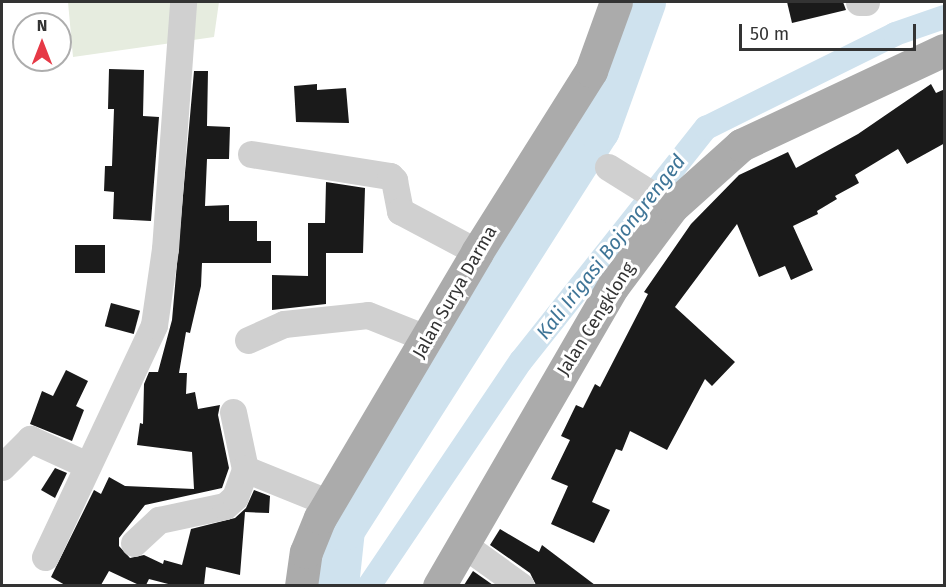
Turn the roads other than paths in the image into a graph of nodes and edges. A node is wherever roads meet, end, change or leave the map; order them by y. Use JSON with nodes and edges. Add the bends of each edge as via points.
{"nodes":[{"id":1,"x":183,"y":2,"type":"edge"},
{"id":2,"x":616,"y":2,"type":"edge"},
{"id":3,"x":859,"y":2,"type":"edge"},
{"id":4,"x":866,"y":2,"type":"edge"},
{"id":5,"x":945,"y":50,"type":"edge"},
{"id":6,"x":251,"y":154,"type":"dead end"},
{"id":7,"x":608,"y":167,"type":"dead end"},
{"id":8,"x":659,"y":199,"type":"junction"},
{"id":9,"x":477,"y":252,"type":"junction"},
{"id":10,"x":428,"y":339,"type":"junction"},
{"id":11,"x":248,"y":340,"type":"dead end"},
{"id":12,"x":232,"y":412,"type":"dead end"},
{"id":13,"x":87,"y":465,"type":"junction"},
{"id":14,"x":2,"y":466,"type":"edge"},
{"id":15,"x":245,"y":469,"type":"junction"},
{"id":16,"x":329,"y":503,"type":"junction"},
{"id":17,"x":134,"y":543,"type":"dead end"},
{"id":18,"x":464,"y":545,"type":"junction"},
{"id":19,"x":45,"y":557,"type":"dead end"},
{"id":20,"x":302,"y":585,"type":"edge"},
{"id":21,"x":439,"y":585,"type":"edge"},
{"id":22,"x":521,"y":585,"type":"edge"}],
"edges":[{"from":1,"to":13,"type":"street","via":[[159,304],[136,369]]},
{"from":2,"to":9,"type":"main road","name":"Jalan Surya Darma","via":[[591,71]]},
{"from":3,"to":4,"type":"street"},
{"from":5,"to":8,"type":"main road","name":"Jalan Cengklong","via":[[741,145]]},
{"from":6,"to":9,"type":"street","via":[[390,176],[400,211]]},
{"from":7,"to":8,"type":"street"},
{"from":8,"to":18,"type":"main road","name":"Jalan Cengklong"},
{"from":9,"to":10,"type":"main road","name":"Jalan Surya Darma"},
{"from":10,"to":11,"type":"street","via":[[368,315],[284,324]]},
{"from":10,"to":16,"type":"main road","name":"Jalan Surya Darma"},
{"from":12,"to":15,"type":"street"},
{"from":13,"to":14,"type":"street","via":[[30,439]]},
{"from":13,"to":19,"type":"street"},
{"from":15,"to":16,"type":"street"},
{"from":15,"to":17,"type":"street","via":[[235,496],[225,506],[159,520]]},
{"from":16,"to":20,"type":"main road","name":"Jalan Surya Darma","via":[[306,552]]},
{"from":18,"to":21,"type":"main road","name":"Jalan Cengklong"},
{"from":18,"to":22,"type":"street"}]}
